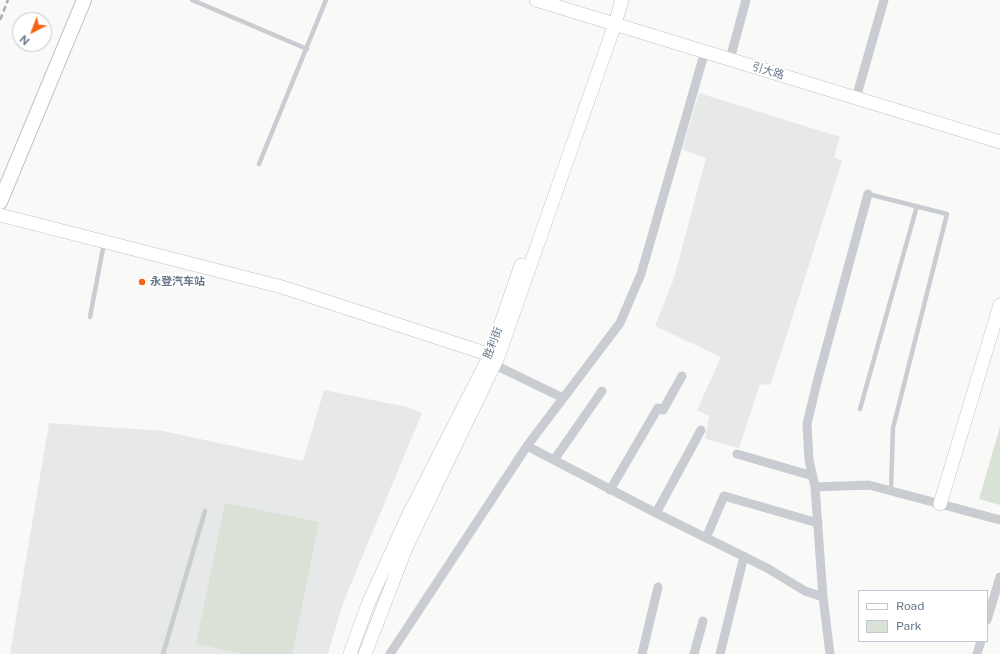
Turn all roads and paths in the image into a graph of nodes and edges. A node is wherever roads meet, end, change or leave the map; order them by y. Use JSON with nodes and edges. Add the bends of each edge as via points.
{"nodes":[{"id":1,"x":84,"y":0,"type":"edge"},
{"id":2,"x":192,"y":0,"type":"edge"},
{"id":3,"x":326,"y":0,"type":"edge"},
{"id":4,"x":536,"y":0,"type":"edge"},
{"id":5,"x":622,"y":0,"type":"edge"},
{"id":6,"x":746,"y":0,"type":"edge"},
{"id":7,"x":884,"y":0,"type":"edge"},
{"id":8,"x":615,"y":24,"type":"junction"},
{"id":9,"x":307,"y":49,"type":"junction"},
{"id":10,"x":705,"y":51,"type":"junction"},
{"id":11,"x":730,"y":59,"type":"junction"},
{"id":12,"x":856,"y":98,"type":"junction"},
{"id":13,"x":1000,"y":142,"type":"edge"},
{"id":14,"x":259,"y":164,"type":"dead end"},
{"id":15,"x":3,"y":185,"type":"edge"},
{"id":16,"x":868,"y":194,"type":"joint"},
{"id":17,"x":0,"y":202,"type":"edge"},
{"id":18,"x":917,"y":206,"type":"junction"},
{"id":19,"x":0,"y":214,"type":"edge"},
{"id":20,"x":104,"y":241,"type":"junction"},
{"id":21,"x":1000,"y":305,"type":"edge"},
{"id":22,"x":90,"y":317,"type":"dead end"},
{"id":23,"x":494,"y":359,"type":"junction"},
{"id":24,"x":682,"y":376,"type":"dead end"},
{"id":25,"x":602,"y":391,"type":"dead end"},
{"id":26,"x":563,"y":398,"type":"junction"},
{"id":27,"x":860,"y":409,"type":"dead end"},
{"id":28,"x":701,"y":430,"type":"dead end"},
{"id":29,"x":527,"y":446,"type":"junction"},
{"id":30,"x":737,"y":454,"type":"dead end"},
{"id":31,"x":554,"y":460,"type":"junction"},
{"id":32,"x":813,"y":476,"type":"junction"},
{"id":33,"x":815,"y":487,"type":"junction"},
{"id":34,"x":610,"y":490,"type":"junction"},
{"id":35,"x":891,"y":491,"type":"junction"},
{"id":36,"x":940,"y":504,"type":"junction"},
{"id":37,"x":205,"y":511,"type":"dead end"},
{"id":38,"x":656,"y":513,"type":"junction"},
{"id":39,"x":1000,"y":520,"type":"edge"},
{"id":40,"x":818,"y":523,"type":"junction"},
{"id":41,"x":706,"y":538,"type":"junction"},
{"id":42,"x":744,"y":556,"type":"junction"},
{"id":43,"x":1000,"y":577,"type":"edge"},
{"id":44,"x":658,"y":587,"type":"dead end"},
{"id":45,"x":823,"y":597,"type":"junction"},
{"id":46,"x":988,"y":617,"type":"edge"},
{"id":47,"x":703,"y":621,"type":"dead end"},
{"id":48,"x":981,"y":642,"type":"edge"},
{"id":49,"x":391,"y":652,"type":"edge"},
{"id":50,"x":163,"y":654,"type":"edge"},
{"id":51,"x":350,"y":654,"type":"edge"},
{"id":52,"x":365,"y":654,"type":"edge"},
{"id":53,"x":402,"y":654,"type":"edge"},
{"id":54,"x":642,"y":654,"type":"edge"},
{"id":55,"x":694,"y":654,"type":"edge"},
{"id":56,"x":720,"y":654,"type":"edge"},
{"id":57,"x":830,"y":654,"type":"edge"},
{"id":58,"x":977,"y":654,"type":"edge"}],
"edges":[{"from":1,"to":15,"type":"main road"},
{"from":2,"to":9,"type":"lane"},
{"from":3,"to":9,"type":"lane"},
{"from":4,"to":8,"type":"street","name":"引大路"},
{"from":5,"to":8,"type":"street","name":"胜利街"},
{"from":6,"to":11,"type":"street"},
{"from":7,"to":12,"type":"street"},
{"from":8,"to":10,"type":"street","name":"引大路"},
{"from":8,"to":23,"type":"street","name":"胜利街","via":[[601,39]]},
{"from":9,"to":14,"type":"lane"},
{"from":10,"to":11,"type":"street","name":"引大路"},
{"from":10,"to":26,"type":"street","via":[[641,274],[620,323]]},
{"from":11,"to":12,"type":"street","name":"引大路"},
{"from":12,"to":13,"type":"street","name":"引大路"},
{"from":15,"to":17,"type":"main road"},
{"from":16,"to":18,"type":"lane"},
{"from":16,"to":32,"type":"street","via":[[807,424]]},
{"from":18,"to":27,"type":"lane"},
{"from":18,"to":35,"type":"lane","via":[[947,214],[893,428]]},
{"from":19,"to":20,"type":"street"},
{"from":20,"to":22,"type":"lane"},
{"from":20,"to":23,"type":"street","via":[[282,287]]},
{"from":21,"to":36,"type":"street"},
{"from":23,"to":26,"type":"street"},
{"from":23,"to":51,"type":"street","name":"胜利街","via":[[408,516],[368,604]]},
{"from":23,"to":52,"type":"street","name":"胜利街","via":[[406,548]]},
{"from":24,"to":34,"type":"street","via":[[663,410],[658,408]]},
{"from":25,"to":31,"type":"street"},
{"from":26,"to":29,"type":"street"},
{"from":28,"to":38,"type":"street"},
{"from":29,"to":31,"type":"street"},
{"from":29,"to":49,"type":"street"},
{"from":30,"to":32,"type":"street"},
{"from":31,"to":34,"type":"street"},
{"from":32,"to":33,"type":"street"},
{"from":33,"to":35,"type":"street","via":[[869,486]]},
{"from":33,"to":40,"type":"street"},
{"from":34,"to":38,"type":"street"},
{"from":35,"to":36,"type":"street"},
{"from":36,"to":39,"type":"street"},
{"from":37,"to":50,"type":"lane"},
{"from":38,"to":41,"type":"street"},
{"from":40,"to":41,"type":"street","via":[[724,496]]},
{"from":40,"to":45,"type":"street"},
{"from":41,"to":42,"type":"street"},
{"from":42,"to":45,"type":"street","via":[[805,591]]},
{"from":42,"to":56,"type":"street"},
{"from":43,"to":46,"type":"street"},
{"from":44,"to":54,"type":"street"},
{"from":45,"to":57,"type":"street"},
{"from":47,"to":55,"type":"street"},
{"from":48,"to":58,"type":"street"},
{"from":49,"to":53,"type":"street"}]}
